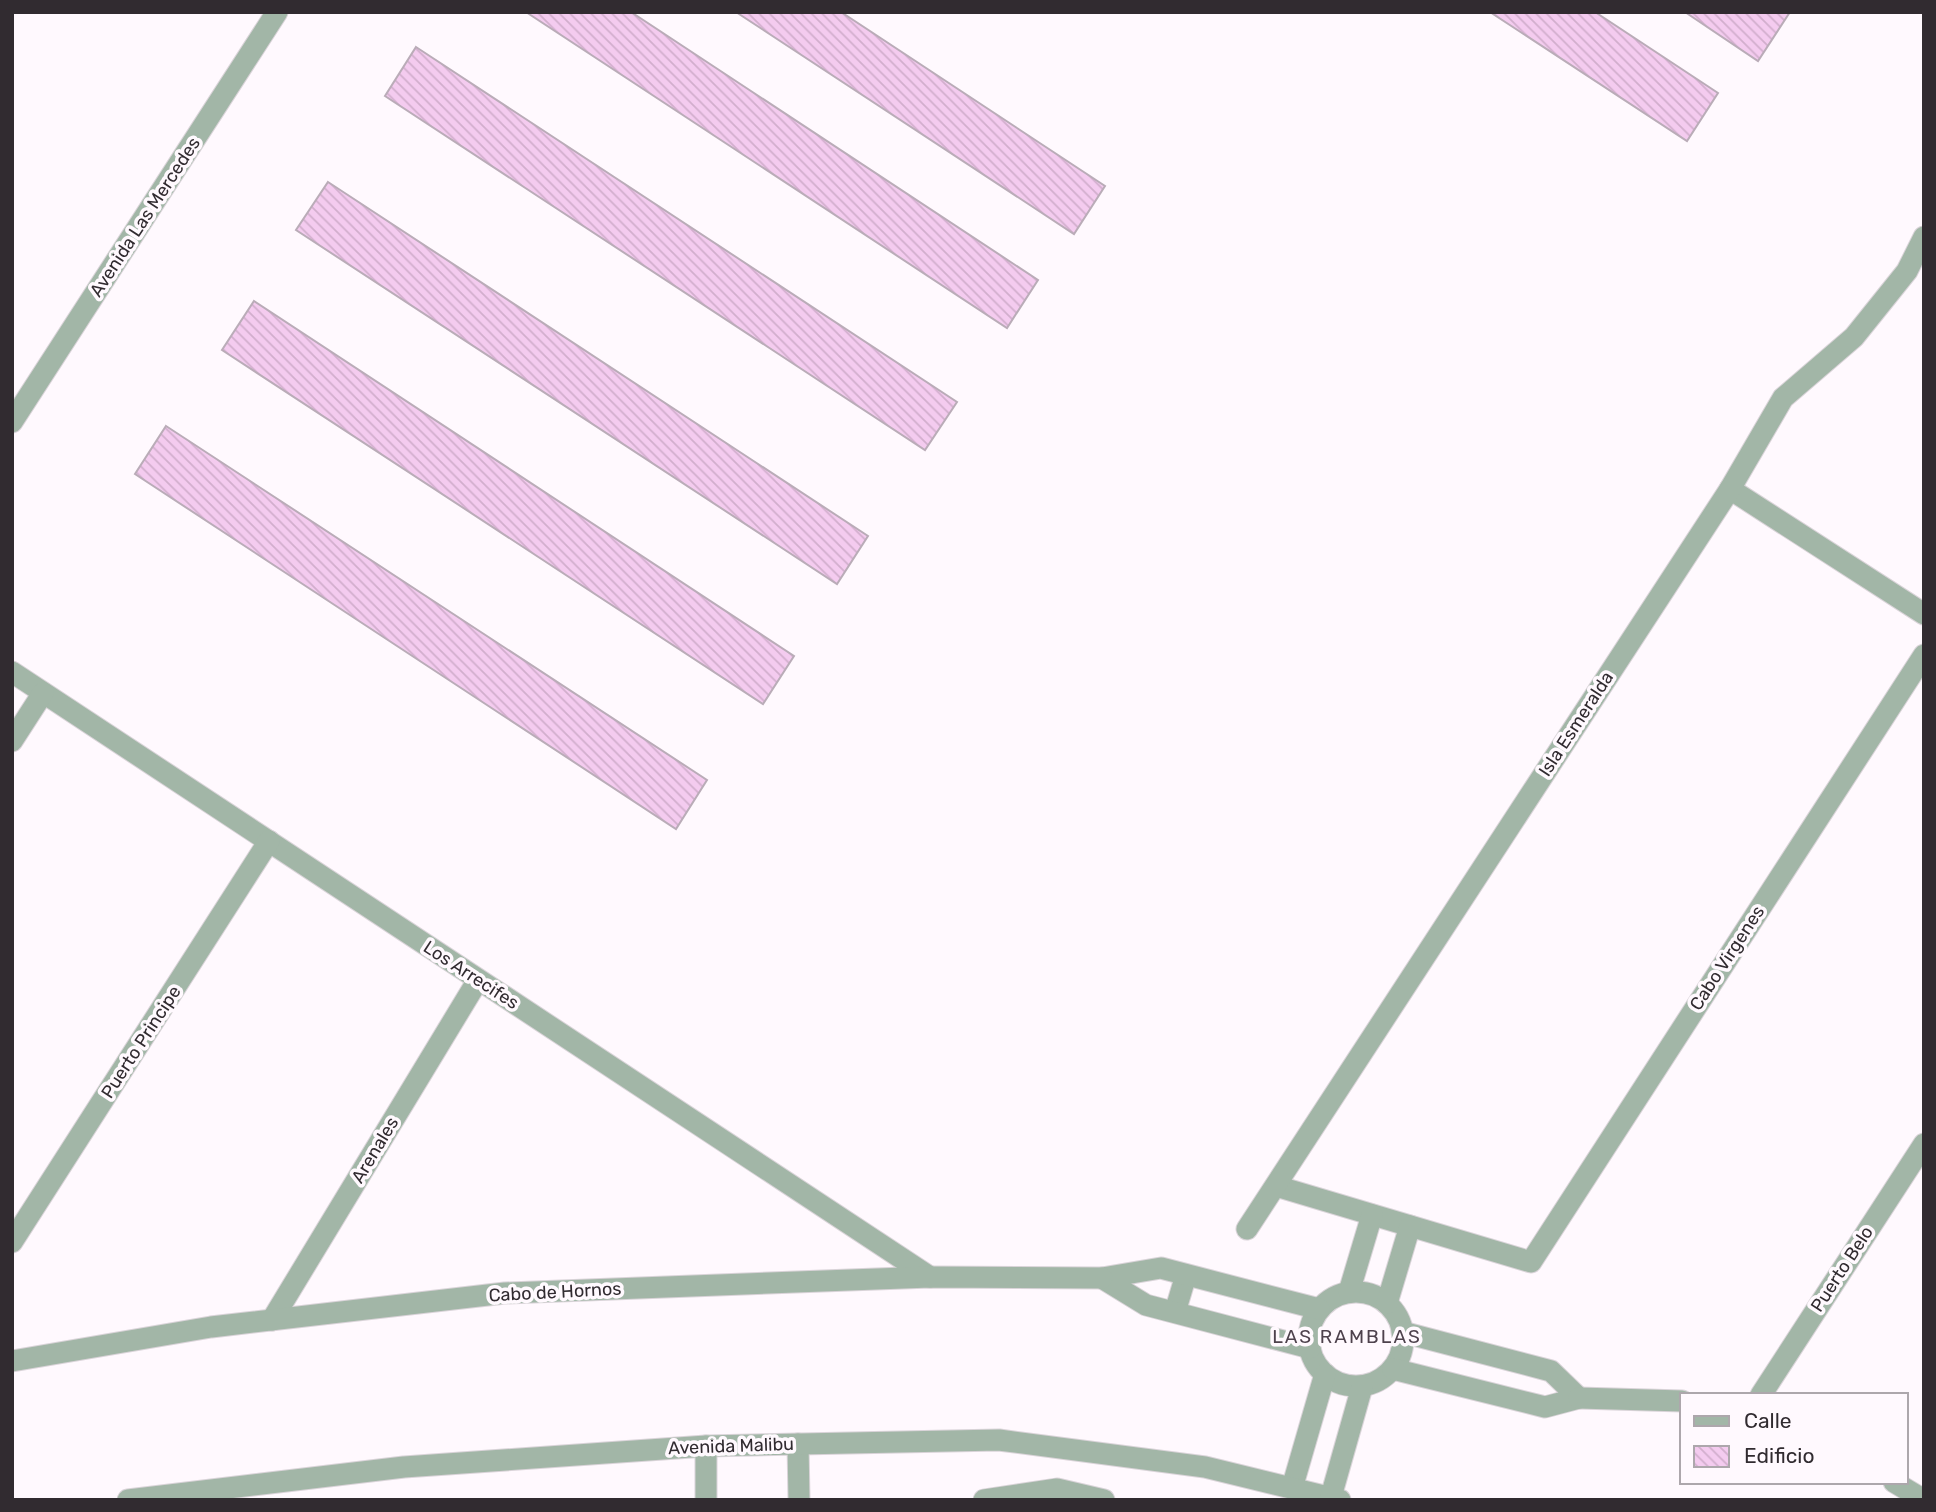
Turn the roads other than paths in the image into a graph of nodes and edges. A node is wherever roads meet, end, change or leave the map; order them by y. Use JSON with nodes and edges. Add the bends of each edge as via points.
{"nodes":[{"id":1,"x":277,"y":12,"type":"edge"},
{"id":2,"x":1924,"y":237,"type":"edge"},
{"id":3,"x":12,"y":422,"type":"edge"},
{"id":4,"x":1730,"y":489,"type":"junction"},
{"id":5,"x":1924,"y":614,"type":"edge"},
{"id":6,"x":1924,"y":655,"type":"edge"},
{"id":7,"x":12,"y":673,"type":"edge"},
{"id":8,"x":43,"y":693,"type":"junction"},
{"id":9,"x":12,"y":741,"type":"edge"},
{"id":10,"x":269,"y":841,"type":"junction"},
{"id":11,"x":478,"y":980,"type":"junction"},
{"id":12,"x":1924,"y":1144,"type":"edge"},
{"id":13,"x":1276,"y":1186,"type":"junction"},
{"id":14,"x":1372,"y":1215,"type":"junction"},
{"id":15,"x":1410,"y":1226,"type":"junction"},
{"id":16,"x":1247,"y":1229,"type":"dead end"},
{"id":17,"x":12,"y":1242,"type":"edge"},
{"id":18,"x":1186,"y":1275,"type":"junction"},
{"id":19,"x":930,"y":1277,"type":"junction"},
{"id":20,"x":1102,"y":1278,"type":"junction"},
{"id":21,"x":1349,"y":1292,"type":"junction"},
{"id":22,"x":1387,"y":1303,"type":"junction"},
{"id":23,"x":1319,"y":1309,"type":"junction"},
{"id":24,"x":1175,"y":1312,"type":"junction"},
{"id":25,"x":272,"y":1320,"type":"junction"},
{"id":26,"x":1402,"y":1332,"type":"junction"},
{"id":27,"x":1310,"y":1348,"type":"junction"},
{"id":28,"x":12,"y":1361,"type":"edge"},
{"id":29,"x":1522,"y":1363,"type":"junction"},
{"id":30,"x":1393,"y":1369,"type":"junction"},
{"id":31,"x":1325,"y":1374,"type":"junction"},
{"id":32,"x":1362,"y":1387,"type":"junction"},
{"id":33,"x":1762,"y":1393,"type":"edge"},
{"id":34,"x":1579,"y":1398,"type":"junction"},
{"id":35,"x":1511,"y":1399,"type":"junction"},
{"id":36,"x":1680,"y":1401,"type":"edge"},
{"id":37,"x":798,"y":1444,"type":"junction"},
{"id":38,"x":706,"y":1446,"type":"junction"},
{"id":39,"x":1897,"y":1484,"type":"edge"},
{"id":40,"x":1292,"y":1488,"type":"junction"},
{"id":41,"x":154,"y":1498,"type":"edge"},
{"id":42,"x":1334,"y":1499,"type":"edge"},
{"id":43,"x":128,"y":1500,"type":"edge"},
{"id":44,"x":706,"y":1500,"type":"edge"},
{"id":45,"x":799,"y":1500,"type":"edge"},
{"id":46,"x":984,"y":1500,"type":"edge"},
{"id":47,"x":1104,"y":1500,"type":"edge"},
{"id":48,"x":1924,"y":1500,"type":"edge"}],
"edges":[{"from":1,"to":3,"type":"street","name":"Avenida Las Mercedes"},
{"from":2,"to":4,"type":"street","name":"Isla Esmeralda","via":[[1906,271],[1854,337],[1783,398]]},
{"from":4,"to":5,"type":"street"},
{"from":4,"to":13,"type":"street","name":"Isla Esmeralda"},
{"from":6,"to":15,"type":"street","name":"Cabo Virgenes","via":[[1531,1262]]},
{"from":7,"to":8,"type":"street","name":"Los Arrecifes"},
{"from":8,"to":9,"type":"street"},
{"from":8,"to":10,"type":"street","name":"Los Arrecifes"},
{"from":10,"to":11,"type":"street","name":"Los Arrecifes"},
{"from":10,"to":17,"type":"street","name":"Puerto Principe"},
{"from":11,"to":19,"type":"street","name":"Los Arrecifes"},
{"from":11,"to":25,"type":"street","name":"Arenales"},
{"from":12,"to":33,"type":"street","name":"Puerto Belo"},
{"from":13,"to":14,"type":"street"},
{"from":13,"to":16,"type":"street","name":"Isla Esmeralda"},
{"from":14,"to":15,"type":"street"},
{"from":14,"to":21,"type":"street"},
{"from":15,"to":22,"type":"street"},
{"from":18,"to":20,"type":"street","name":"Cabo de Hornos","via":[[1161,1268]]},
{"from":18,"to":23,"type":"street","name":"Cabo de Hornos"},
{"from":18,"to":24,"type":"street"},
{"from":19,"to":20,"type":"street","name":"Cabo de Hornos"},
{"from":19,"to":25,"type":"street","name":"Cabo de Hornos","via":[[505,1293]]},
{"from":20,"to":24,"type":"street","via":[[1146,1305]]},
{"from":21,"to":22,"type":"street","via":[[1373,1294]]},
{"from":21,"to":23,"type":"street","via":[[1331,1298]]},
{"from":22,"to":26,"type":"street"},
{"from":23,"to":27,"type":"street","via":[[1311,1324]]},
{"from":24,"to":27,"type":"street"},
{"from":25,"to":28,"type":"street","name":"Cabo de Hornos"},
{"from":26,"to":29,"type":"street"},
{"from":26,"to":30,"type":"street","via":[[1401,1356]]},
{"from":27,"to":31,"type":"street","via":[[1311,1357]]},
{"from":29,"to":34,"type":"street","via":[[1551,1371]]},
{"from":29,"to":35,"type":"street"},
{"from":30,"to":32,"type":"street"},
{"from":30,"to":35,"type":"street"},
{"from":31,"to":32,"type":"street","via":[[1333,1381]]},
{"from":31,"to":40,"type":"street"},
{"from":32,"to":42,"type":"street"},
{"from":34,"to":35,"type":"street","via":[[1545,1408]]},
{"from":34,"to":36,"type":"street"},
{"from":37,"to":38,"type":"street","name":"Avenida Malibu"},
{"from":37,"to":40,"type":"street","name":"Avenida Malibu","via":[[999,1440],[1205,1467]]},
{"from":37,"to":45,"type":"street"},
{"from":38,"to":41,"type":"street","name":"Avenida Malibu","via":[[404,1467]]},
{"from":38,"to":44,"type":"street"},
{"from":39,"to":48,"type":"street"},
{"from":40,"to":42,"type":"street","name":"Avenida Malibu"},
{"from":41,"to":43,"type":"street","name":"Avenida Malibu"},
{"from":46,"to":47,"type":"street","via":[[1057,1489]]}]}
